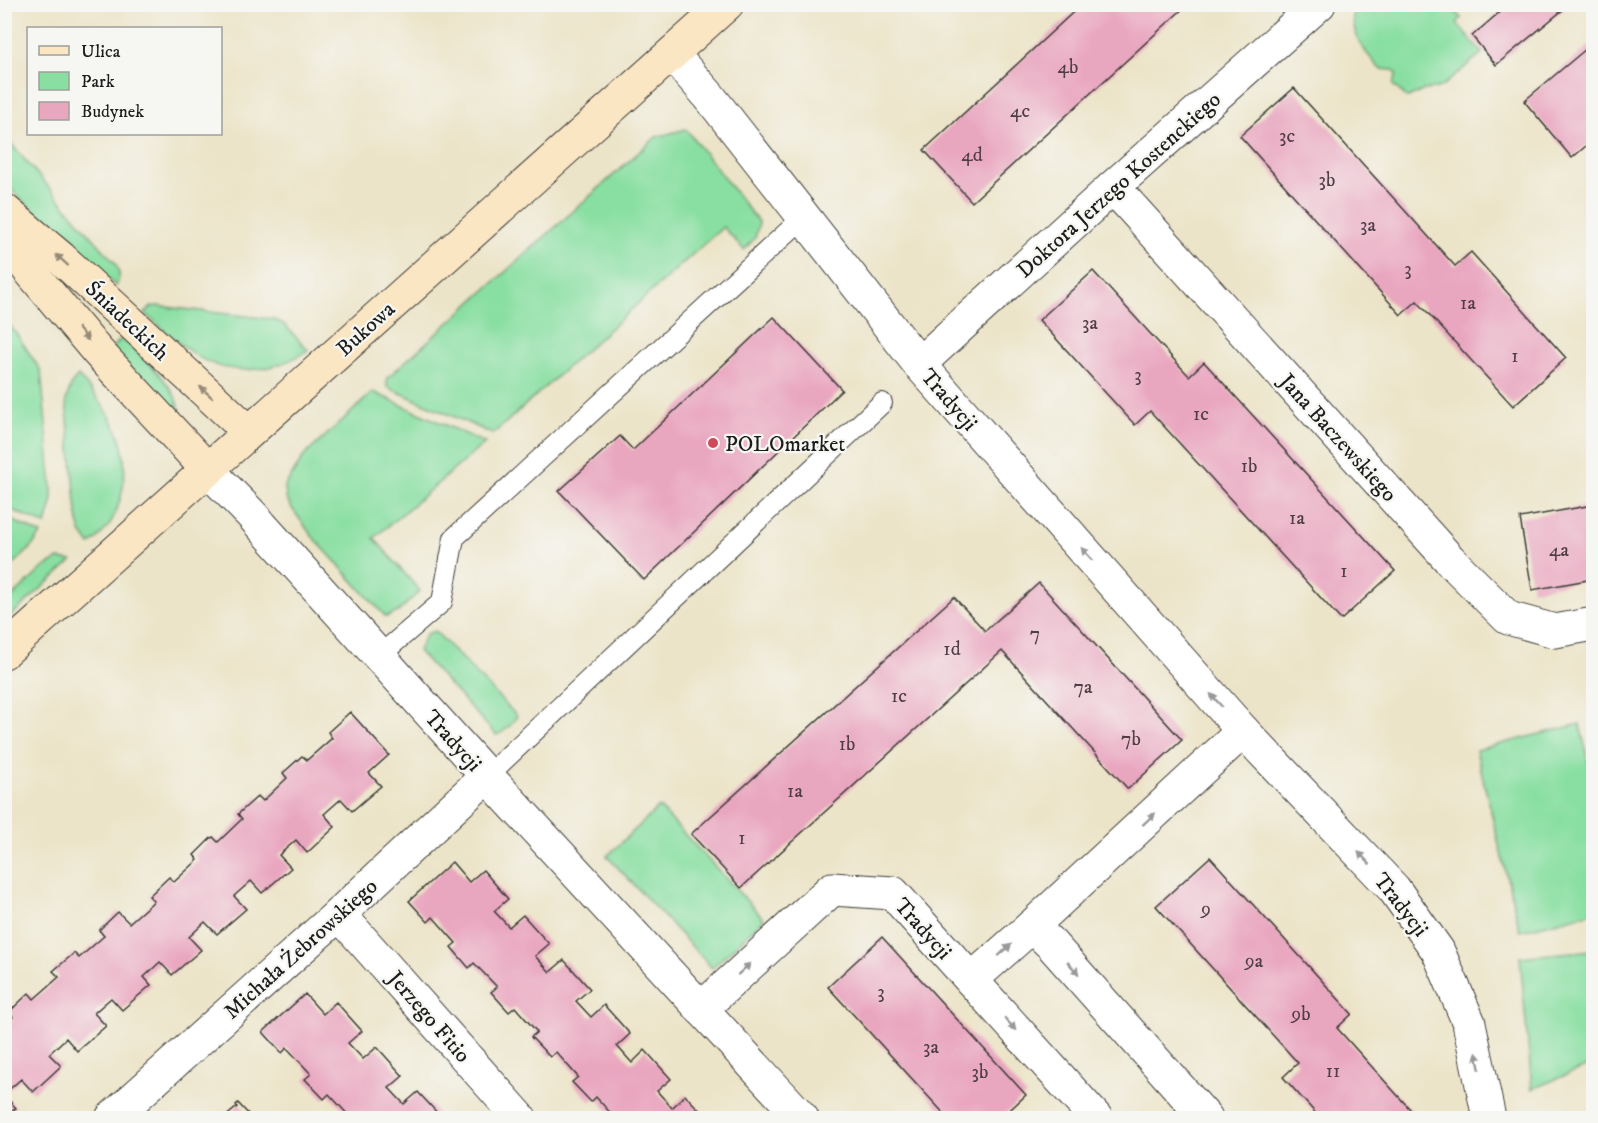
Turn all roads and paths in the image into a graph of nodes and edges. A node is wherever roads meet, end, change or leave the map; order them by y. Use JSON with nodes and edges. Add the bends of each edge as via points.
{"nodes":[{"id":1,"x":727,"y":4,"type":"edge"},
{"id":2,"x":1319,"y":4,"type":"edge"},
{"id":3,"x":672,"y":54,"type":"junction"},
{"id":4,"x":1113,"y":187,"type":"junction"},
{"id":5,"x":4,"y":210,"type":"edge"},
{"id":6,"x":804,"y":217,"type":"junction"},
{"id":7,"x":4,"y":240,"type":"edge"},
{"id":8,"x":919,"y":364,"type":"junction"},
{"id":9,"x":882,"y":403,"type":"dead end"},
{"id":10,"x":249,"y":432,"type":"junction"},
{"id":11,"x":208,"y":470,"type":"junction"},
{"id":12,"x":1593,"y":624,"type":"edge"},
{"id":13,"x":4,"y":652,"type":"edge"},
{"id":14,"x":379,"y":656,"type":"junction"},
{"id":15,"x":1243,"y":731,"type":"junction"},
{"id":16,"x":487,"y":776,"type":"junction"},
{"id":17,"x":339,"y":914,"type":"junction"},
{"id":18,"x":1032,"y":926,"type":"junction"},
{"id":19,"x":971,"y":980,"type":"junction"},
{"id":20,"x":701,"y":1009,"type":"junction"},
{"id":21,"x":112,"y":1119,"type":"edge"},
{"id":22,"x":520,"y":1119,"type":"edge"},
{"id":23,"x":802,"y":1119,"type":"edge"},
{"id":24,"x":1096,"y":1119,"type":"edge"},
{"id":25,"x":1206,"y":1119,"type":"edge"},
{"id":26,"x":1489,"y":1119,"type":"edge"}],
"edges":[{"from":1,"to":3,"type":"street","name":"Bukowa"},
{"from":2,"to":4,"type":"street","name":"Doktora Jerzego Kostenckiego"},
{"from":3,"to":6,"type":"street","name":"Tradycji","via":[[710,96]]},
{"from":3,"to":10,"type":"street","name":"Bukowa"},
{"from":4,"to":8,"type":"street","name":"Doktora Jerzego Kostenckiego"},
{"from":4,"to":12,"type":"street","name":"Jana Baczewskiego","via":[[1450,560],[1508,618],[1555,631]]},
{"from":10,"to":5,"type":"street","name":"Śniadeckich","one_way":true},
{"from":6,"to":8,"type":"street","name":"Tradycji"},
{"from":6,"to":14,"type":"lane","via":[[454,538],[442,602]]},
{"from":7,"to":11,"type":"street","name":"Śniadeckich","one_way":true,"via":[[97,351]]},
{"from":15,"to":8,"type":"street","name":"Tradycji","one_way":true},
{"from":9,"to":16,"type":"lane"},
{"from":10,"to":11,"type":"street","name":"Bukowa"},
{"from":11,"to":13,"type":"street","name":"Bukowa"},
{"from":11,"to":14,"type":"street","name":"Tradycji"},
{"from":14,"to":16,"type":"street","name":"Tradycji"},
{"from":18,"to":15,"type":"street","name":"Tradycji","one_way":true},
{"from":26,"to":15,"type":"street","name":"Tradycji","one_way":true,"via":[[1469,1023],[1438,951],[1394,889]]},
{"from":16,"to":17,"type":"street","name":"Michała Żebrowskiego"},
{"from":16,"to":20,"type":"street","name":"Tradycji"},
{"from":17,"to":21,"type":"street","name":"Michała Żebrowskiego"},
{"from":17,"to":22,"type":"street","name":"Jerzego Fitio"},
{"from":19,"to":18,"type":"street","name":"Tradycji","one_way":true},
{"from":18,"to":25,"type":"street","one_way":true},
{"from":20,"to":19,"type":"street","name":"Tradycji","one_way":true,"via":[[832,890],[893,893]]},
{"from":19,"to":24,"type":"street","name":"Tradycji","one_way":true},
{"from":20,"to":23,"type":"street","name":"Tradycji"}]}
